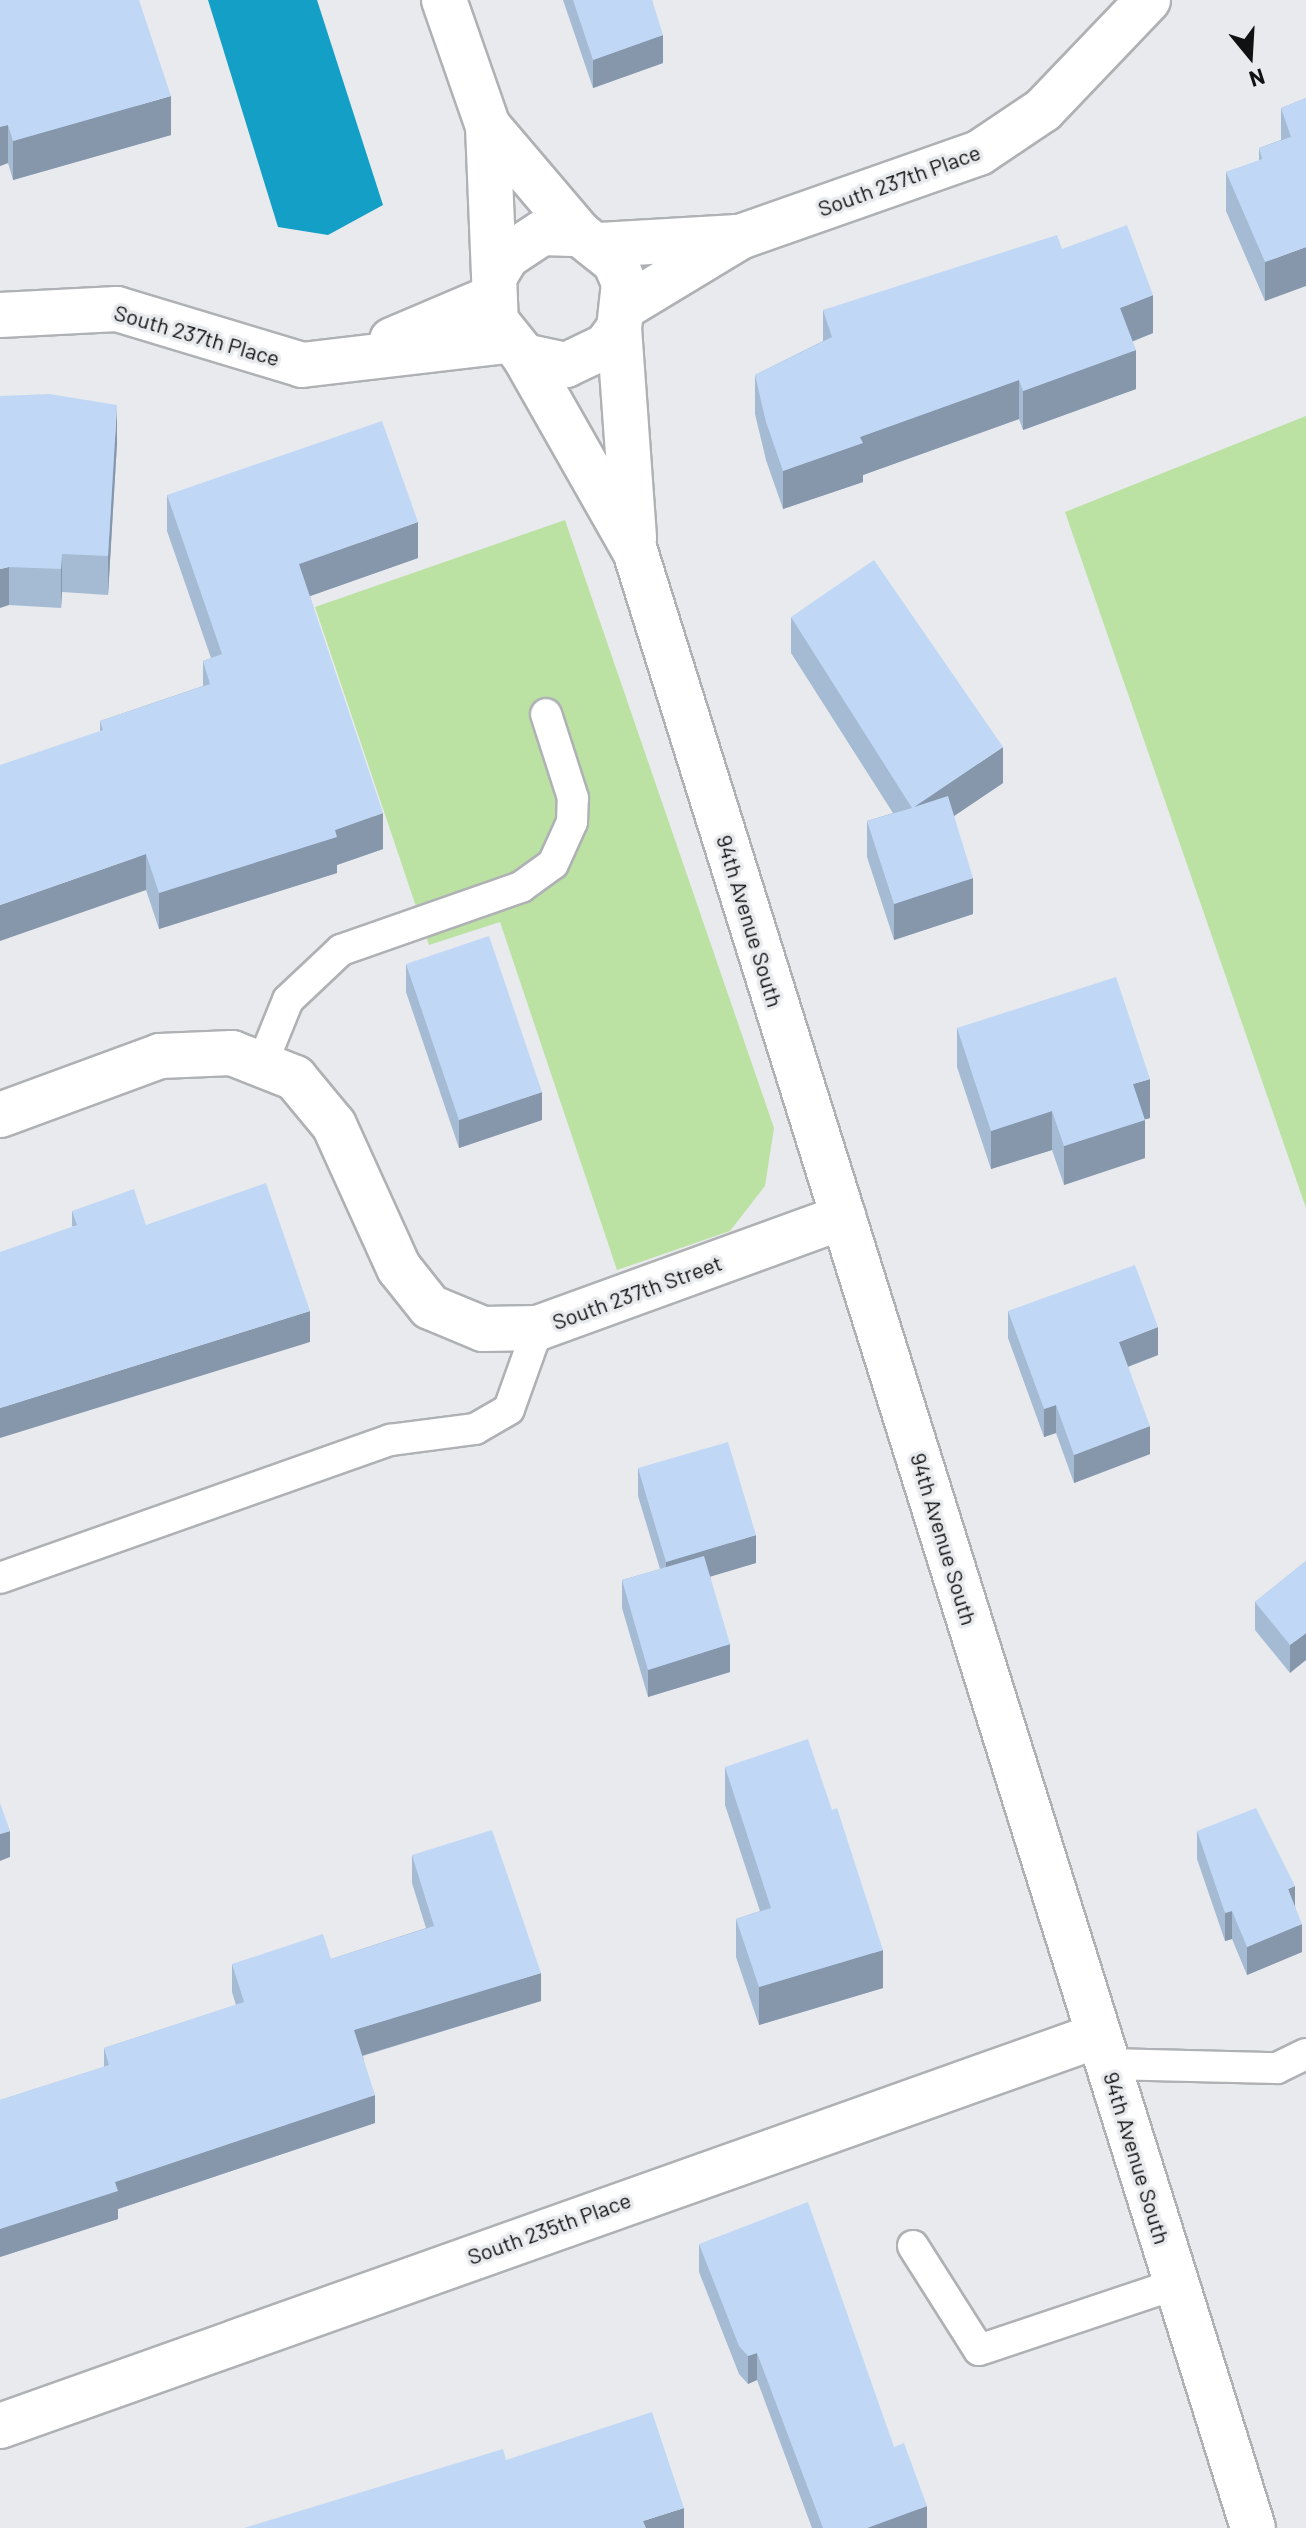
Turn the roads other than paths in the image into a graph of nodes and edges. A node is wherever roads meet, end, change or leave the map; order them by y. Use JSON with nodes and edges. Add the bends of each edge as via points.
{"nodes":[{"id":1,"x":444,"y":0,"type":"edge"},
{"id":2,"x":1148,"y":0,"type":"edge"},
{"id":3,"x":488,"y":126,"type":"junction"},
{"id":4,"x":740,"y":237,"type":"junction"},
{"id":5,"x":590,"y":240,"type":"junction"},
{"id":6,"x":493,"y":287,"type":"junction"},
{"id":7,"x":0,"y":315,"type":"edge"},
{"id":8,"x":622,"y":317,"type":"junction"},
{"id":9,"x":515,"y":348,"type":"junction"},
{"id":10,"x":346,"y":360,"type":"junction"},
{"id":11,"x":635,"y":551,"type":"junction"},
{"id":12,"x":546,"y":714,"type":"dead end"},
{"id":13,"x":262,"y":1064,"type":"junction"},
{"id":14,"x":0,"y":1115,"type":"edge"},
{"id":15,"x":843,"y":1217,"type":"junction"},
{"id":16,"x":538,"y":1328,"type":"junction"},
{"id":17,"x":0,"y":1578,"type":"edge"},
{"id":18,"x":1104,"y":2050,"type":"junction"},
{"id":19,"x":1306,"y":2054,"type":"edge"},
{"id":20,"x":913,"y":2246,"type":"dead end"},
{"id":21,"x":1176,"y":2284,"type":"junction"},
{"id":22,"x":0,"y":2426,"type":"edge"},
{"id":23,"x":1247,"y":2526,"type":"edge"}],
"edges":[{"from":1,"to":3,"type":"street","name":"94th Avenue South"},
{"from":2,"to":4,"type":"street","name":"South 237th Place","via":[[1043,110],[979,153]]},
{"from":3,"to":5,"type":"street","name":"94th Avenue South"},
{"from":3,"to":6,"type":"street","name":"94th Avenue South"},
{"from":4,"to":5,"type":"street","name":"South 237th Place"},
{"from":4,"to":8,"type":"street","name":"South 237th Place"},
{"from":5,"to":6,"type":"street","via":[[525,240]]},
{"from":5,"to":8,"type":"street","name":"94th Avenue South","via":[[624,283]]},
{"from":6,"to":9,"type":"street","name":"94th Avenue South"},
{"from":6,"to":10,"type":"street","name":"South 237th Place"},
{"from":7,"to":10,"type":"street","name":"South 237th Place","via":[[117,309],[302,365]]},
{"from":8,"to":9,"type":"street","via":[[606,346],[566,365]]},
{"from":8,"to":11,"type":"street","name":"94th Avenue South"},
{"from":9,"to":10,"type":"street","name":"South 237th Place"},
{"from":9,"to":11,"type":"street","name":"94th Avenue South"},
{"from":11,"to":15,"type":"street","name":"94th Avenue South"},
{"from":12,"to":13,"type":"lane","via":[[573,798],[572,822],[553,864],[521,887],[341,950],[288,1000]]},
{"from":13,"to":14,"type":"street","name":"South 237th Street","via":[[232,1053],[160,1056]]},
{"from":13,"to":16,"type":"street","name":"South 237th Street","via":[[295,1078],[334,1125],[399,1268],[430,1307],[483,1329]]},
{"from":15,"to":16,"type":"street","name":"South 237th Street"},
{"from":15,"to":18,"type":"street","name":"94th Avenue South"},
{"from":16,"to":17,"type":"lane","via":[[509,1409],[475,1429],[390,1440]]},
{"from":18,"to":19,"type":"lane","via":[[1277,2068]]},
{"from":18,"to":21,"type":"street","name":"94th Avenue South"},
{"from":18,"to":22,"type":"street","name":"South 235th Place"},
{"from":20,"to":21,"type":"lane","via":[[979,2350]]},
{"from":21,"to":23,"type":"street","name":"94th Avenue South"}]}
